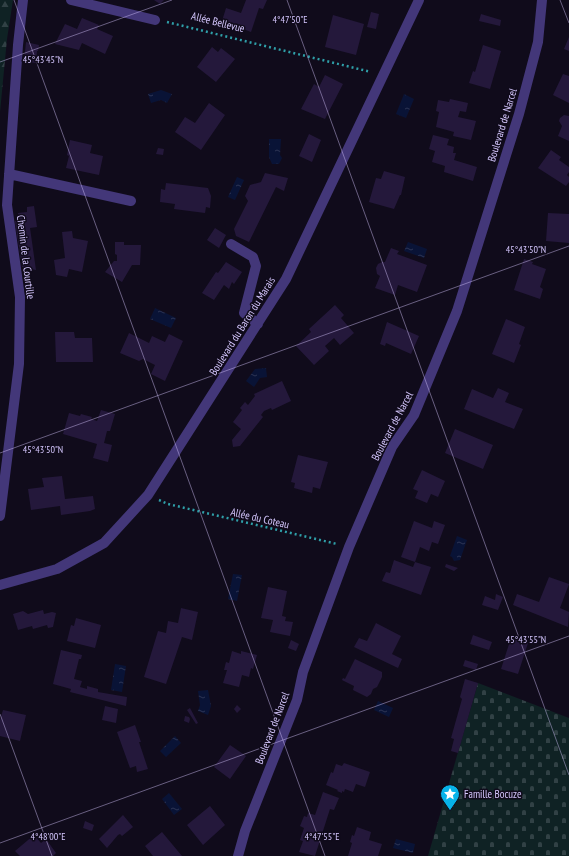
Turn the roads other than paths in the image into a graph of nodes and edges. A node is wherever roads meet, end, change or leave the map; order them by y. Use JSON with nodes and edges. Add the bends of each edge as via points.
{"nodes":[{"id":1,"x":23,"y":0,"type":"edge"},
{"id":2,"x":72,"y":0,"type":"edge"},
{"id":3,"x":419,"y":0,"type":"edge"},
{"id":4,"x":542,"y":0,"type":"edge"},
{"id":5,"x":155,"y":20,"type":"road end"},
{"id":6,"x":9,"y":174,"type":"junction"},
{"id":7,"x":131,"y":201,"type":"dead end"},
{"id":8,"x":231,"y":244,"type":"dead end"},
{"id":9,"x":258,"y":324,"type":"junction"},
{"id":10,"x":2,"y":497,"type":"edge"},
{"id":11,"x":0,"y":516,"type":"edge"},
{"id":12,"x":0,"y":585,"type":"edge"},
{"id":13,"x":238,"y":856,"type":"edge"}],
"edges":[{"from":1,"to":6,"type":"street","name":"Chemin de la Courtille"},
{"from":2,"to":5,"type":"street"},
{"from":3,"to":9,"type":"street","name":"Boulevard du Baron du Marais","via":[[286,279]]},
{"from":4,"to":13,"type":"street","name":"Boulevard de Narcel","via":[[538,42],[519,114],[457,311],[414,415],[392,448],[349,547]]},
{"from":6,"to":7,"type":"street"},
{"from":6,"to":10,"type":"street","name":"Chemin de la Courtille","via":[[7,205],[20,296],[19,364]]},
{"from":8,"to":9,"type":"street","via":[[253,257],[256,266],[244,314]]},
{"from":9,"to":12,"type":"street","name":"Boulevard du Baron du Marais","via":[[148,495],[104,543],[57,569]]},
{"from":10,"to":11,"type":"street","name":"Chemin de la Courtille"}]}
